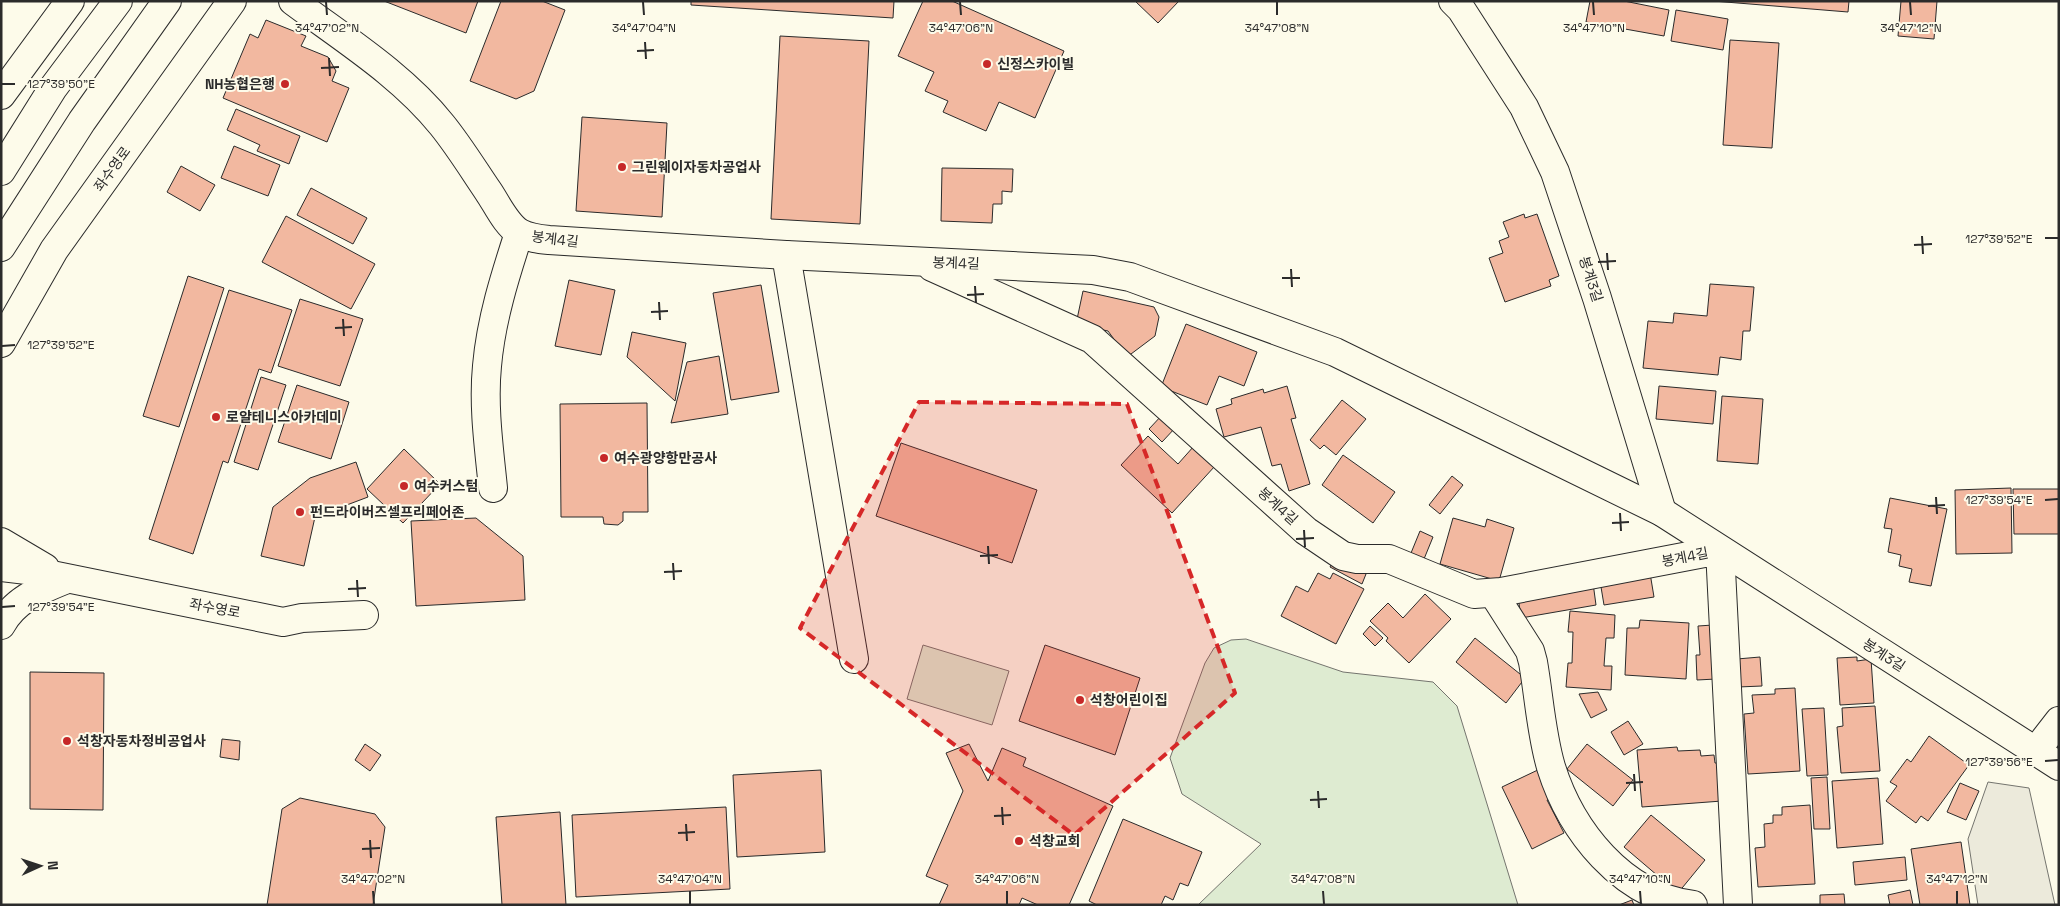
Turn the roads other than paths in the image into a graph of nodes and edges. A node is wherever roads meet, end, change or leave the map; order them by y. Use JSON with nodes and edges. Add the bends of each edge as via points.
{"nodes":[{"id":1,"x":70,"y":1,"type":"edge"},
{"id":2,"x":118,"y":1,"type":"edge"},
{"id":3,"x":168,"y":1,"type":"edge"},
{"id":4,"x":232,"y":1,"type":"edge"},
{"id":5,"x":293,"y":1,"type":"edge"},
{"id":6,"x":1454,"y":1,"type":"edge"},
{"id":7,"x":1,"y":95,"type":"edge"},
{"id":8,"x":1,"y":171,"type":"edge"},
{"id":9,"x":519,"y":233,"type":"junction"},
{"id":10,"x":1,"y":247,"type":"edge"},
{"id":11,"x":786,"y":255,"type":"junction"},
{"id":12,"x":918,"y":262,"type":"junction"},
{"id":13,"x":1,"y":343,"type":"edge"},
{"id":14,"x":493,"y":488,"type":"dead end"},
{"id":15,"x":1662,"y":512,"type":"junction"},
{"id":16,"x":1,"y":542,"type":"edge"},
{"id":17,"x":1720,"y":550,"type":"junction"},
{"id":18,"x":1,"y":567,"type":"edge"},
{"id":19,"x":66,"y":579,"type":"junction"},
{"id":20,"x":1493,"y":593,"type":"junction"},
{"id":21,"x":364,"y":615,"type":"dead end"},
{"id":22,"x":1,"y":625,"type":"edge"},
{"id":23,"x":854,"y":659,"type":"dead end"},
{"id":24,"x":2059,"y":721,"type":"edge"},
{"id":25,"x":2047,"y":760,"type":"edge"},
{"id":26,"x":1644,"y":896,"type":"edge"},
{"id":27,"x":1693,"y":905,"type":"edge"},
{"id":28,"x":1738,"y":905,"type":"edge"}],
"edges":[{"from":1,"to":7,"type":"street"},
{"from":2,"to":8,"type":"street","via":[[53,88]]},
{"from":3,"to":10,"type":"street","via":[[82,122]]},
{"from":4,"to":13,"type":"street","name":"좌수영로","via":[[54,250]]},
{"from":5,"to":9,"type":"street","name":"봉계4길","via":[[369,57],[441,124],[508,222]]},
{"from":6,"to":15,"type":"street","name":"봉계3길","via":[[1514,90],[1555,172]]},
{"from":9,"to":11,"type":"street","name":"봉계4길","via":[[549,240]]},
{"from":9,"to":14,"type":"street","via":[[494,314],[486,367]]},
{"from":11,"to":12,"type":"street","name":"봉계4길"},
{"from":11,"to":23,"type":"street"},
{"from":12,"to":15,"type":"street","name":"봉계4길","via":[[1093,270],[1130,277],[1335,352]]},
{"from":12,"to":20,"type":"street","name":"봉계4길","via":[[1092,339],[1306,532],[1338,554],[1358,559],[1389,559],[1474,594]]},
{"from":15,"to":17,"type":"street","name":"봉계3길"},
{"from":16,"to":19,"type":"street","name":"좌수영로"},
{"from":17,"to":20,"type":"street","name":"봉계4길"},
{"from":17,"to":25,"type":"street","name":"봉계3길"},
{"from":17,"to":28,"type":"street"},
{"from":18,"to":19,"type":"street","name":"좌수영로"},
{"from":19,"to":21,"type":"street","name":"좌수영로","via":[[283,622]]},
{"from":19,"to":22,"type":"street","via":[[19,602]]},
{"from":20,"to":26,"type":"street","via":[[1530,652],[1551,768],[1569,810],[1597,851]]},
{"from":24,"to":25,"type":"street"},
{"from":26,"to":27,"type":"street"}]}
